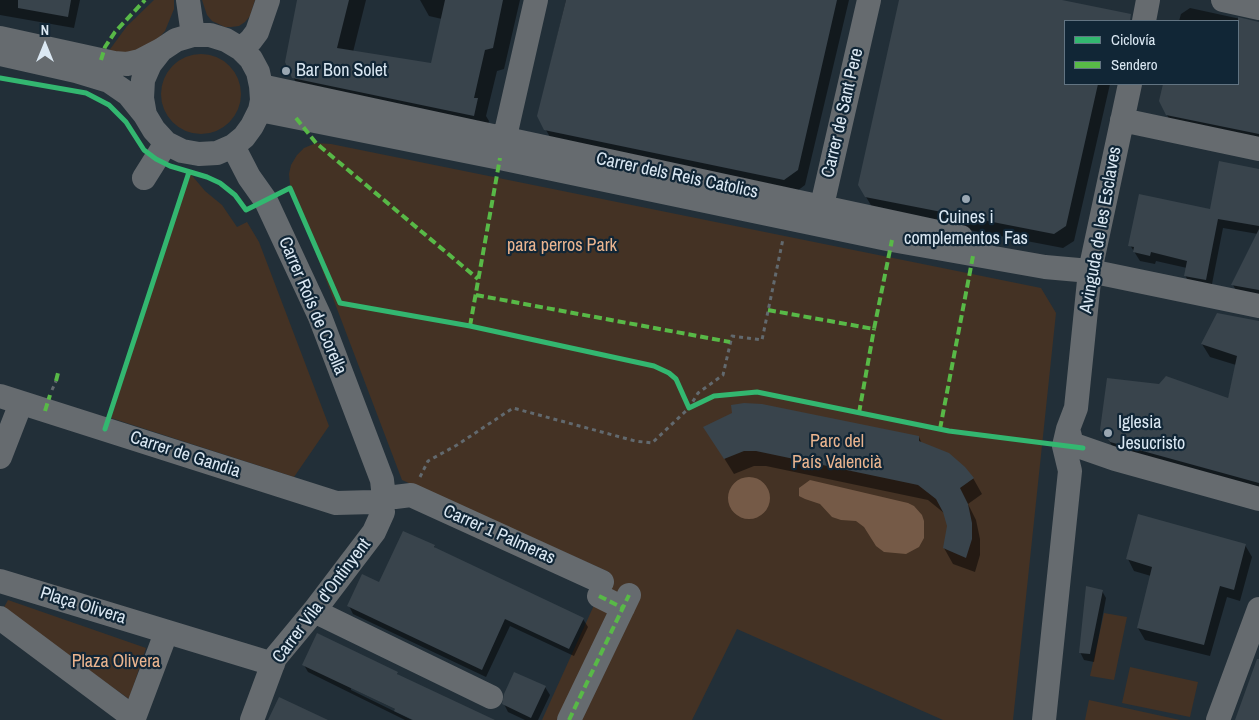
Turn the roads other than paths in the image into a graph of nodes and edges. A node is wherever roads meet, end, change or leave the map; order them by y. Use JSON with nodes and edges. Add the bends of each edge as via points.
{"nodes":[{"id":1,"x":188,"y":0,"type":"edge"},
{"id":2,"x":268,"y":0,"type":"edge"},
{"id":3,"x":536,"y":0,"type":"edge"},
{"id":4,"x":869,"y":0,"type":"edge"},
{"id":5,"x":1148,"y":0,"type":"edge"},
{"id":6,"x":1223,"y":0,"type":"edge"},
{"id":7,"x":1259,"y":8,"type":"edge"},
{"id":8,"x":1144,"y":20,"type":"edge"},
{"id":9,"x":193,"y":35,"type":"junction"},
{"id":10,"x":0,"y":38,"type":"edge"},
{"id":11,"x":241,"y":49,"type":"junction"},
{"id":12,"x":161,"y":50,"type":"junction"},
{"id":13,"x":0,"y":54,"type":"edge"},
{"id":14,"x":1130,"y":85,"type":"edge"},
{"id":15,"x":261,"y":86,"type":"junction"},
{"id":16,"x":260,"y":110,"type":"junction"},
{"id":17,"x":145,"y":115,"type":"junction"},
{"id":18,"x":1122,"y":120,"type":"junction"},
{"id":19,"x":166,"y":143,"type":"junction"},
{"id":20,"x":233,"y":146,"type":"junction"},
{"id":21,"x":501,"y":148,"type":"junction"},
{"id":22,"x":1259,"y":149,"type":"edge"},
{"id":23,"x":144,"y":178,"type":"dead end"},
{"id":24,"x":820,"y":216,"type":"junction"},
{"id":25,"x":1054,"y":268,"type":"junction"},
{"id":26,"x":1090,"y":271,"type":"junction"},
{"id":27,"x":1259,"y":306,"type":"edge"},
{"id":28,"x":1086,"y":315,"type":"junction"},
{"id":29,"x":10,"y":399,"type":"edge"},
{"id":30,"x":1072,"y":419,"type":"junction"},
{"id":31,"x":1083,"y":448,"type":"junction"},
{"id":32,"x":0,"y":457,"type":"edge"},
{"id":33,"x":1070,"y":471,"type":"junction"},
{"id":34,"x":387,"y":494,"type":"junction"},
{"id":35,"x":1259,"y":498,"type":"edge"},
{"id":36,"x":0,"y":581,"type":"edge"},
{"id":37,"x":1259,"y":608,"type":"edge"},
{"id":38,"x":314,"y":611,"type":"junction"},
{"id":39,"x":0,"y":618,"type":"edge"},
{"id":40,"x":166,"y":633,"type":"junction"},
{"id":41,"x":273,"y":664,"type":"junction"},
{"id":42,"x":491,"y":697,"type":"dead end"},
{"id":43,"x":134,"y":719,"type":"edge"},
{"id":44,"x":252,"y":720,"type":"edge"},
{"id":45,"x":569,"y":720,"type":"edge"},
{"id":46,"x":1044,"y":720,"type":"edge"},
{"id":47,"x":1218,"y":720,"type":"edge"}],
"edges":[{"from":1,"to":9,"type":"street"},
{"from":2,"to":11,"type":"street","via":[[257,32]]},
{"from":3,"to":21,"type":"street"},
{"from":4,"to":24,"type":"street","name":"Carrer de Sant Pere"},
{"from":5,"to":8,"type":"street"},
{"from":6,"to":7,"type":"street"},
{"from":9,"to":11,"type":"street","via":[[210,35]]},
{"from":9,"to":12,"type":"street","via":[[176,40]]},
{"from":10,"to":12,"type":"street","via":[[127,64]]},
{"from":11,"to":15,"type":"street","via":[[258,72]]},
{"from":12,"to":17,"type":"street","via":[[150,64],[144,80],[142,98]]},
{"from":13,"to":17,"type":"street","via":[[76,70],[109,81],[128,94]]},
{"from":14,"to":18,"type":"street","name":"Avinguda de les Esclaves"},
{"from":15,"to":16,"type":"street"},
{"from":15,"to":21,"type":"street","name":"Carrer dels Reis Catolics"},
{"from":16,"to":20,"type":"street","via":[[244,137]]},
{"from":16,"to":21,"type":"street","name":"Carrer dels Reis Catolics"},
{"from":17,"to":19,"type":"street"},
{"from":18,"to":22,"type":"street"},
{"from":18,"to":26,"type":"street","name":"Avinguda de les Esclaves"},
{"from":19,"to":20,"type":"street","via":[[182,151],[199,154]]},
{"from":19,"to":23,"type":"street"},
{"from":20,"to":34,"type":"street","name":"Carrer Roís de Corella","via":[[266,201],[320,316]]},
{"from":21,"to":24,"type":"street","name":"Carrer dels Reis Catolics"},
{"from":21,"to":24,"type":"street","name":"Carrer dels Reis Catolics","via":[[787,220]]},
{"from":24,"to":25,"type":"street","name":"Carrer dels Reis Catolics","via":[[973,256]]},
{"from":24,"to":26,"type":"street","name":"Carrer dels Reis Catolics","via":[[1053,257]]},
{"from":25,"to":26,"type":"street","name":"Carrer dels Reis Catolics"},
{"from":25,"to":28,"type":"street","via":[[1073,288]]},
{"from":26,"to":27,"type":"street","name":"Carrer dels Reis Catolics"},
{"from":26,"to":28,"type":"street","name":"Avinguda de les Esclaves"},
{"from":28,"to":30,"type":"street","name":"Avinguda de les Esclaves"},
{"from":29,"to":32,"type":"street"},
{"from":29,"to":34,"type":"street","name":"Carrer de Gandia","via":[[336,503]]},
{"from":30,"to":31,"type":"street","name":"Avinguda de les Esclaves"},
{"from":30,"to":33,"type":"street","name":"Avinguda de les Esclaves","via":[[1064,446]]},
{"from":31,"to":33,"type":"street","name":"Avinguda de les Esclaves"},
{"from":31,"to":35,"type":"street"},
{"from":33,"to":46,"type":"street","name":"Avinguda de les Esclaves"},
{"from":34,"to":38,"type":"street","name":"Carrer Vila d'Ontinyent","via":[[374,532]]},
{"from":34,"to":45,"type":"street","name":"Carrer 1 Palmeras","via":[[626,602]]},
{"from":36,"to":40,"type":"street","name":"Plaça Olivera"},
{"from":37,"to":47,"type":"street"},
{"from":38,"to":41,"type":"street","name":"Carrer Vila d'Ontinyent"},
{"from":38,"to":42,"type":"street"},
{"from":39,"to":43,"type":"street"},
{"from":40,"to":41,"type":"street","name":"Plaça Olivera"},
{"from":40,"to":43,"type":"street"},
{"from":41,"to":44,"type":"street","name":"Carrer Vila d'Ontinyent"}]}
